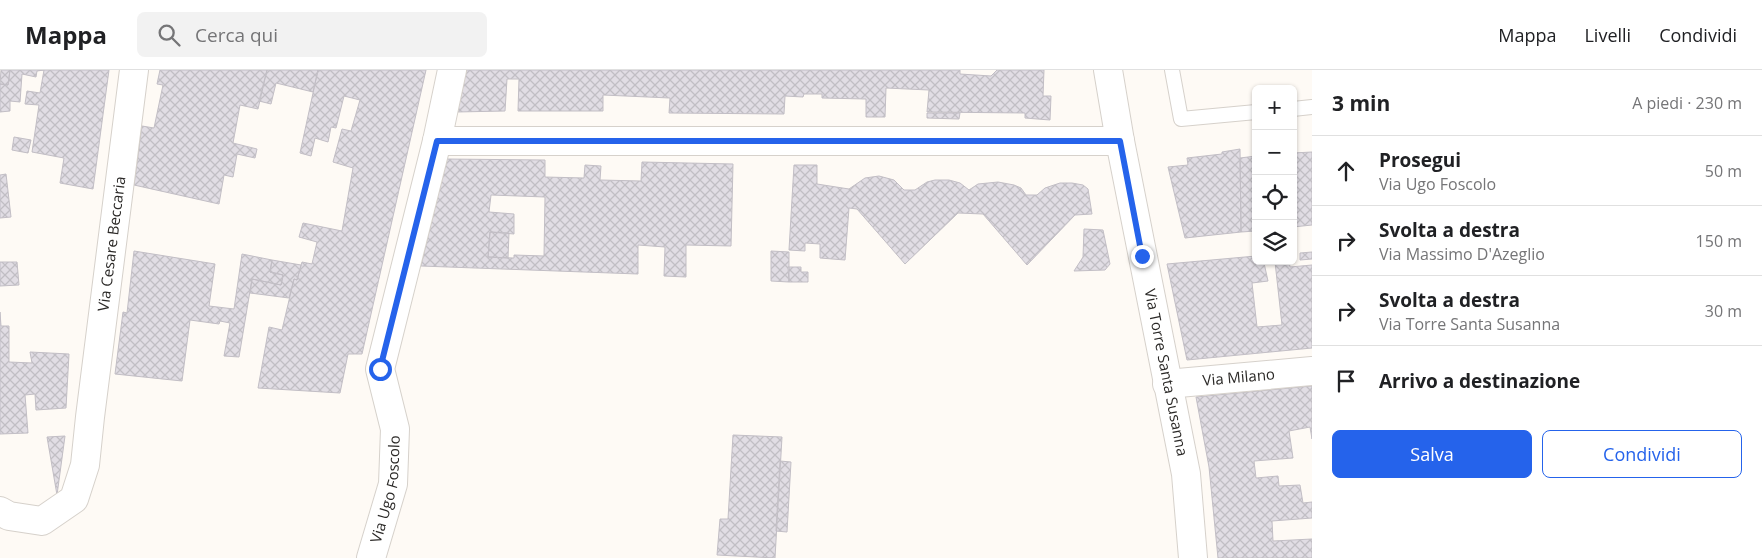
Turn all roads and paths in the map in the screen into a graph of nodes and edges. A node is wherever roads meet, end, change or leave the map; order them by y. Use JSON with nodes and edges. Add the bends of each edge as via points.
{"nodes":[{"id":1,"x":134,"y":70,"type":"edge"},
{"id":2,"x":452,"y":70,"type":"edge"},
{"id":3,"x":1108,"y":70,"type":"edge"},
{"id":4,"x":1172,"y":70,"type":"edge"},
{"id":5,"x":1312,"y":107,"type":"edge"},
{"id":6,"x":1297,"y":109,"type":"edge"},
{"id":7,"x":1252,"y":112,"type":"edge"},
{"id":8,"x":437,"y":141,"type":"junction"},
{"id":9,"x":1120,"y":141,"type":"junction"},
{"id":10,"x":1312,"y":371,"type":"edge"},
{"id":11,"x":1167,"y":384,"type":"junction"},
{"id":12,"x":0,"y":511,"type":"edge"},
{"id":13,"x":370,"y":558,"type":"edge"},
{"id":14,"x":1193,"y":558,"type":"edge"}],
"edges":[{"from":1,"to":12,"type":"street","name":"Via Cesare Beccaria","via":[[85,465],[74,498],[42,521],[9,516]]},
{"from":2,"to":8,"type":"street","name":"Via Ugo Foscolo"},
{"from":3,"to":9,"type":"street","name":"Via Torre Santa Susanna"},
{"from":4,"to":7,"type":"lane","via":[[1181,119]]},
{"from":5,"to":6,"type":"lane"},
{"from":8,"to":9,"type":"street"},
{"from":8,"to":13,"type":"street","name":"Via Ugo Foscolo","via":[[380,369],[394,429],[393,484]]},
{"from":9,"to":11,"type":"street","name":"Via Torre Santa Susanna"},
{"from":10,"to":11,"type":"street","name":"Via Milano"},
{"from":11,"to":14,"type":"street","name":"Via Torre Santa Susanna","via":[[1186,474]]}]}
